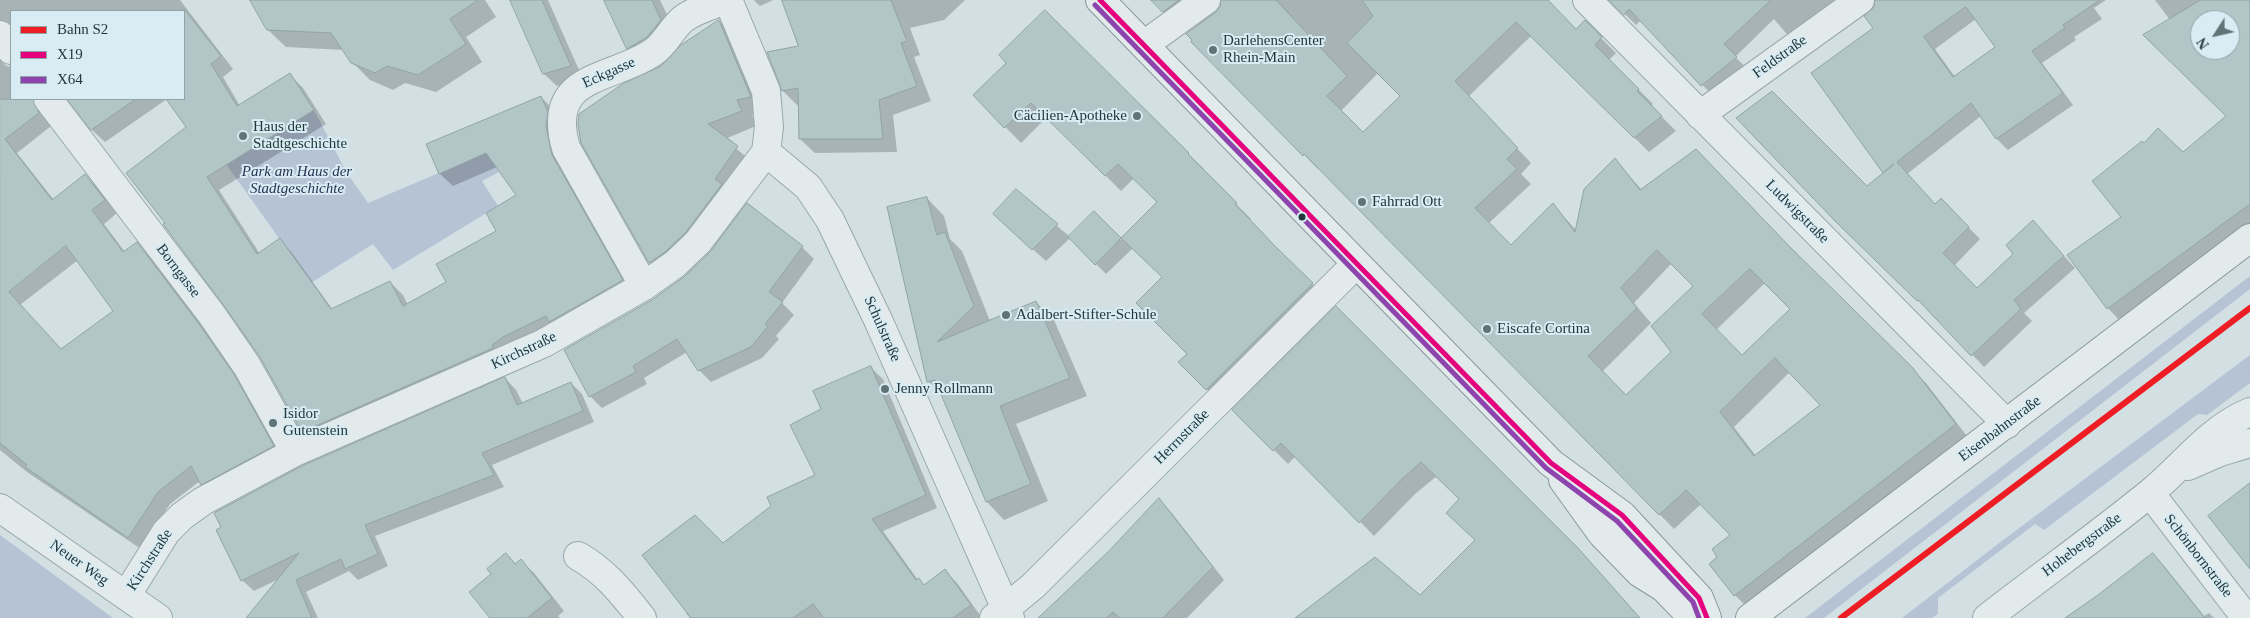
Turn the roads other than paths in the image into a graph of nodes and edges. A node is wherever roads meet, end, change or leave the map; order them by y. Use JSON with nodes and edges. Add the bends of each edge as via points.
{"nodes":[{"id":1,"x":726,"y":0,"type":"edge"},
{"id":2,"x":1100,"y":0,"type":"edge"},
{"id":3,"x":1206,"y":0,"type":"edge"},
{"id":4,"x":1587,"y":0,"type":"edge"},
{"id":5,"x":1860,"y":0,"type":"edge"},
{"id":6,"x":0,"y":35,"type":"edge"},
{"id":7,"x":1144,"y":45,"type":"junction"},
{"id":8,"x":10,"y":49,"type":"edge"},
{"id":9,"x":49,"y":100,"type":"edge"},
{"id":10,"x":1700,"y":115,"type":"junction"},
{"id":11,"x":766,"y":152,"type":"junction"},
{"id":12,"x":2250,"y":238,"type":"edge"},
{"id":13,"x":1356,"y":264,"type":"junction"},
{"id":14,"x":644,"y":286,"type":"junction"},
{"id":15,"x":2250,"y":412,"type":"edge"},
{"id":16,"x":2007,"y":424,"type":"junction"},
{"id":17,"x":2250,"y":443,"type":"edge"},
{"id":18,"x":295,"y":452,"type":"junction"},
{"id":19,"x":1551,"y":463,"type":"junction"},
{"id":20,"x":2175,"y":471,"type":"junction"},
{"id":21,"x":2150,"y":493,"type":"junction"},
{"id":22,"x":0,"y":508,"type":"edge"},
{"id":23,"x":578,"y":556,"type":"dead end"},
{"id":24,"x":126,"y":596,"type":"junction"},
{"id":25,"x":1003,"y":615,"type":"edge"},
{"id":26,"x":158,"y":618,"type":"edge"},
{"id":27,"x":642,"y":618,"type":"edge"},
{"id":28,"x":1693,"y":618,"type":"edge"},
{"id":29,"x":1707,"y":618,"type":"edge"},
{"id":30,"x":1750,"y":618,"type":"edge"},
{"id":31,"x":1987,"y":618,"type":"edge"},
{"id":32,"x":2246,"y":618,"type":"edge"}],
"edges":[{"from":1,"to":11,"type":"street","via":[[766,91],[769,127]]},
{"from":1,"to":14,"type":"street","name":"Eckgasse","via":[[683,20],[653,52],[576,88],[561,117],[566,148]]},
{"from":2,"to":7,"type":"street"},
{"from":3,"to":7,"type":"street"},
{"from":4,"to":10,"type":"street","name":"Ludwigstraße"},
{"from":5,"to":10,"type":"street","name":"Feldstraße"},
{"from":6,"to":8,"type":"street"},
{"from":7,"to":13,"type":"street"},
{"from":9,"to":18,"type":"street","name":"Borngasse","via":[[212,315],[247,366]]},
{"from":10,"to":16,"type":"street","name":"Ludwigstraße"},
{"from":11,"to":14,"type":"street","name":"Kirchstraße","via":[[698,242],[675,264]]},
{"from":11,"to":25,"type":"street","name":"Schulstraße","via":[[808,187],[830,220],[879,322]]},
{"from":12,"to":16,"type":"street","name":"Eisenbahnstraße"},
{"from":13,"to":19,"type":"street"},
{"from":13,"to":25,"type":"street","name":"Herrnstraße"},
{"from":14,"to":18,"type":"street","name":"Kirchstraße","via":[[544,343]]},
{"from":15,"to":20,"type":"street","name":"Hohebergstraße","via":[[2227,424]]},
{"from":16,"to":30,"type":"street","name":"Eisenbahnstraße"},
{"from":17,"to":20,"type":"street","name":"Hohebergstraße"},
{"from":18,"to":24,"type":"street","name":"Kirchstraße","via":[[203,500],[182,516],[166,532]]},
{"from":19,"to":28,"type":"street","via":[[1602,534],[1640,573],[1664,588]]},
{"from":19,"to":29,"type":"street","via":[[1622,515],[1700,598]]},
{"from":20,"to":21,"type":"street","name":"Hohebergstraße"},
{"from":21,"to":31,"type":"street","name":"Hohebergstraße"},
{"from":21,"to":32,"type":"street","name":"Schönbornstraße"},
{"from":22,"to":24,"type":"street","name":"Neuer Weg"},
{"from":23,"to":27,"type":"street","via":[[597,566]]},
{"from":24,"to":26,"type":"street","name":"Neuer Weg"}]}
